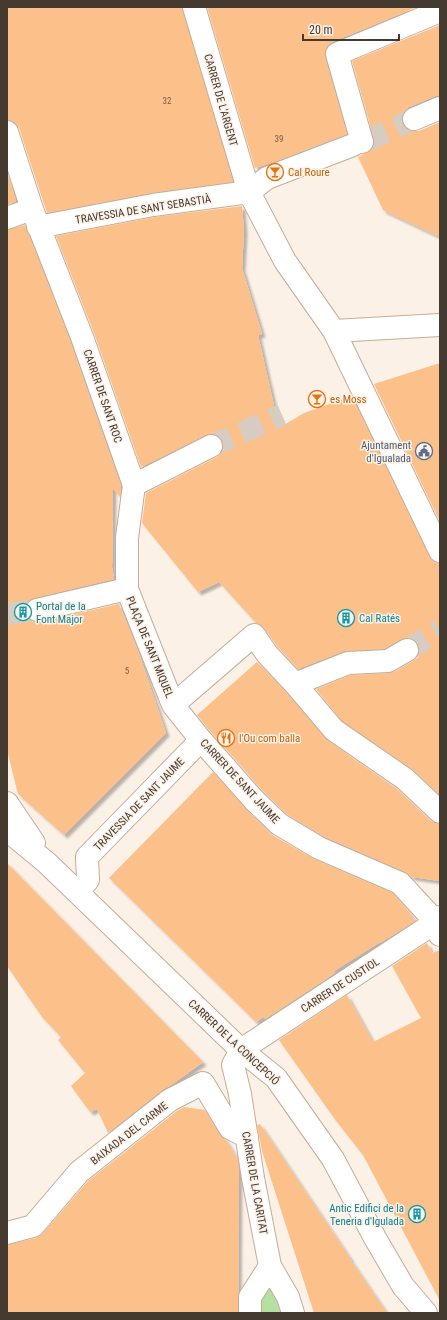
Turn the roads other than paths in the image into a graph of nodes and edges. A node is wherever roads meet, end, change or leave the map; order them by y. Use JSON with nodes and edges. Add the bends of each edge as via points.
{"nodes":[{"id":1,"x":194,"y":7,"type":"edge"},
{"id":2,"x":440,"y":11,"type":"edge"},
{"id":3,"x":440,"y":108,"type":"edge"},
{"id":4,"x":414,"y":120,"type":"tunnel mouth"},
{"id":5,"x":7,"y":132,"type":"edge"},
{"id":6,"x":248,"y":192,"type":"junction"},
{"id":7,"x":7,"y":218,"type":"edge"},
{"id":8,"x":35,"y":218,"type":"junction"},
{"id":9,"x":440,"y":325,"type":"edge"},
{"id":10,"x":334,"y":331,"type":"junction"},
{"id":11,"x":211,"y":446,"type":"tunnel mouth"},
{"id":12,"x":134,"y":484,"type":"junction"},
{"id":13,"x":440,"y":551,"type":"edge"},
{"id":14,"x":121,"y":590,"type":"junction"},
{"id":15,"x":37,"y":610,"type":"tunnel mouth"},
{"id":16,"x":407,"y":650,"type":"tunnel mouth"},
{"id":17,"x":295,"y":684,"type":"junction"},
{"id":18,"x":173,"y":705,"type":"junction"},
{"id":19,"x":201,"y":740,"type":"junction"},
{"id":20,"x":7,"y":804,"type":"edge"},
{"id":21,"x":440,"y":812,"type":"edge"},
{"id":22,"x":7,"y":830,"type":"edge"},
{"id":23,"x":46,"y":863,"type":"junction"},
{"id":24,"x":77,"y":892,"type":"junction"},
{"id":25,"x":439,"y":924,"type":"edge"},
{"id":26,"x":240,"y":1050,"type":"junction"},
{"id":27,"x":247,"y":1137,"type":"junction"},
{"id":28,"x":7,"y":1233,"type":"edge"},
{"id":29,"x":270,"y":1266,"type":"junction"},
{"id":30,"x":250,"y":1313,"type":"edge"},
{"id":31,"x":293,"y":1313,"type":"edge"},
{"id":32,"x":426,"y":1313,"type":"edge"}],
"edges":[{"from":1,"to":6,"type":"street","name":"CARRER DE L'ARGENT"},
{"from":2,"to":6,"type":"street","via":[[337,54],[360,143],[267,178]]},
{"from":3,"to":4,"type":"street"},
{"from":5,"to":8,"type":"street","name":"CARRER DE SANT ROC"},
{"from":6,"to":8,"type":"street","name":"TRAVESSIA DE SANT SEBASTIÀ"},
{"from":6,"to":10,"type":"street","name":"CARRER DE L'ARGENT","via":[[285,261]]},
{"from":7,"to":8,"type":"street","name":"TRAVESSIA DE SANT SEBASTIÀ"},
{"from":8,"to":12,"type":"street","name":"CARRER DE SANT ROC","via":[[82,337]]},
{"from":9,"to":10,"type":"street"},
{"from":10,"to":13,"type":"street","name":"CARRER DE L'ARGENT"},
{"from":11,"to":12,"type":"street"},
{"from":12,"to":14,"type":"street","name":"PLAÇA DE SANT MIQUEL"},
{"from":14,"to":15,"type":"street"},
{"from":14,"to":18,"type":"street","name":"PLAÇA DE SANT MIQUEL"},
{"from":16,"to":17,"type":"street","via":[[388,661],[348,662]]},
{"from":17,"to":18,"type":"street","name":"PLAÇA DE SANT MIQUEL","via":[[267,654],[254,635]]},
{"from":17,"to":21,"type":"street","via":[[334,730],[405,779]]},
{"from":18,"to":19,"type":"street","name":"CARRER DE SANT JAUME"},
{"from":19,"to":24,"type":"street","name":"TRAVESSIA DE SANT JAUME","via":[[87,857],[88,880]]},
{"from":19,"to":25,"type":"street","name":"CARRER DE SANT JAUME","via":[[278,824],[319,848],[400,883]]},
{"from":20,"to":23,"type":"street"},
{"from":22,"to":23,"type":"street","name":"CARRER DE LA CONCEPCIÓ"},
{"from":23,"to":24,"type":"street","name":"CARRER DE LA CONCEPCIÓ"},
{"from":24,"to":26,"type":"street","name":"CARRER DE LA CONCEPCIÓ"},
{"from":25,"to":26,"type":"street","name":"CARRER DE CUSTIOL"},
{"from":26,"to":27,"type":"street","name":"CARRER DE LA CARITAT","via":[[233,1066]]},
{"from":26,"to":32,"type":"street","name":"CARRER DE LA CONCEPCIÓ","via":[[276,1078],[333,1159],[403,1286]]},
{"from":27,"to":28,"type":"street","name":"BAIXADA DEL CARME","via":[[230,1128],[203,1083],[170,1100],[79,1172],[33,1226]]},
{"from":27,"to":29,"type":"street","name":"CARRER DE LA CARITAT"},
{"from":29,"to":30,"type":"street","via":[[250,1297]]},
{"from":29,"to":31,"type":"street","name":"CARRER DE LA CARITAT","via":[[288,1297]]}]}
